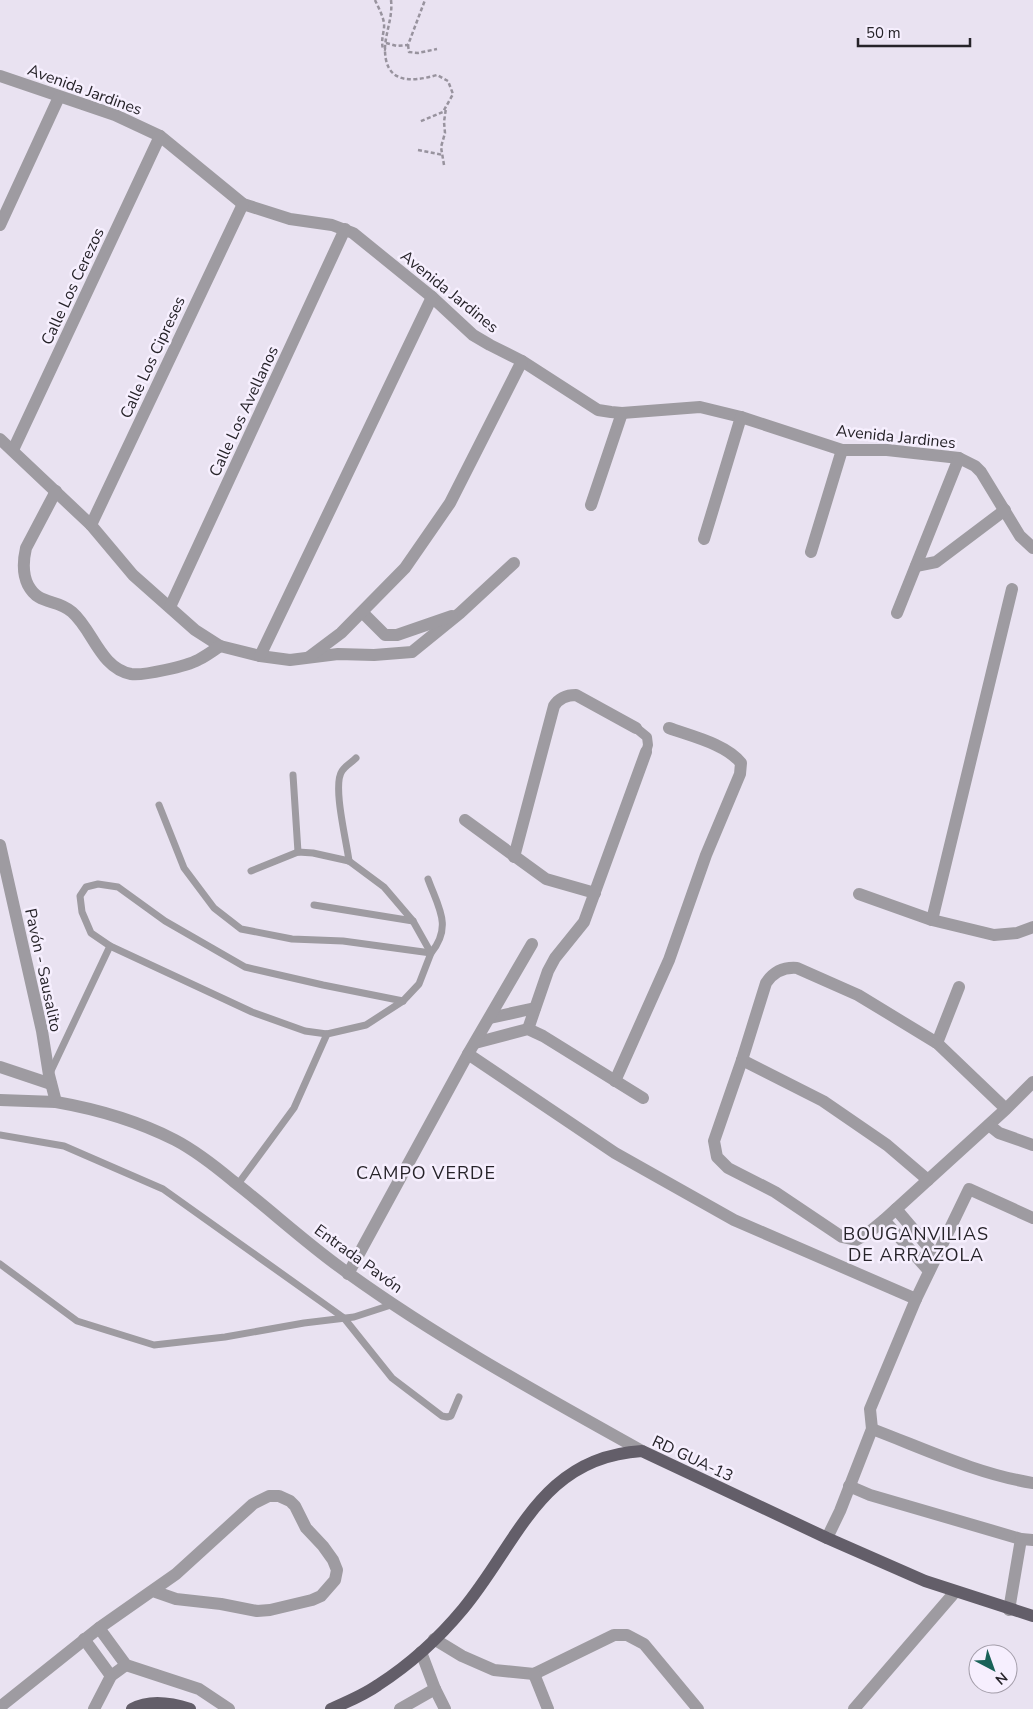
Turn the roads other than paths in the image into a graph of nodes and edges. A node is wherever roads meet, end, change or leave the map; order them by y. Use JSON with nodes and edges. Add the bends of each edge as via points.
{"nodes":[{"id":1,"x":0,"y":76,"type":"edge"},
{"id":2,"x":60,"y":97,"type":"junction"},
{"id":3,"x":160,"y":136,"type":"junction"},
{"id":4,"x":243,"y":204,"type":"junction"},
{"id":5,"x":0,"y":225,"type":"edge"},
{"id":6,"x":345,"y":229,"type":"junction"},
{"id":7,"x":432,"y":296,"type":"junction"},
{"id":8,"x":522,"y":361,"type":"junction"},
{"id":9,"x":622,"y":413,"type":"junction"},
{"id":10,"x":741,"y":417,"type":"junction"},
{"id":11,"x":0,"y":439,"type":"edge"},
{"id":12,"x":13,"y":450,"type":"junction"},
{"id":13,"x":842,"y":450,"type":"junction"},
{"id":14,"x":959,"y":458,"type":"junction"},
{"id":15,"x":56,"y":491,"type":"junction"},
{"id":16,"x":591,"y":505,"type":"dead end"},
{"id":17,"x":1005,"y":510,"type":"junction"},
{"id":18,"x":91,"y":525,"type":"junction"},
{"id":19,"x":704,"y":539,"type":"dead end"},
{"id":20,"x":1033,"y":548,"type":"edge"},
{"id":21,"x":811,"y":552,"type":"dead end"},
{"id":22,"x":514,"y":564,"type":"dead end"},
{"id":23,"x":916,"y":566,"type":"junction"},
{"id":24,"x":1012,"y":589,"type":"dead end"},
{"id":25,"x":170,"y":607,"type":"junction"},
{"id":26,"x":363,"y":612,"type":"junction"},
{"id":27,"x":460,"y":613,"type":"junction"},
{"id":28,"x":897,"y":613,"type":"dead end"},
{"id":29,"x":220,"y":646,"type":"junction"},
{"id":30,"x":260,"y":656,"type":"junction"},
{"id":31,"x":308,"y":657,"type":"junction"},
{"id":32,"x":636,"y":728,"type":"joint"},
{"id":33,"x":669,"y":728,"type":"dead end"},
{"id":34,"x":646,"y":752,"type":"joint"},
{"id":35,"x":356,"y":758,"type":"dead end"},
{"id":36,"x":293,"y":775,"type":"dead end"},
{"id":37,"x":159,"y":805,"type":"dead end"},
{"id":38,"x":465,"y":820,"type":"dead end"},
{"id":39,"x":0,"y":845,"type":"edge"},
{"id":40,"x":298,"y":852,"type":"junction"},
{"id":41,"x":514,"y":857,"type":"junction"},
{"id":42,"x":349,"y":861,"type":"junction"},
{"id":43,"x":251,"y":871,"type":"dead end"},
{"id":44,"x":428,"y":879,"type":"dead end"},
{"id":45,"x":595,"y":893,"type":"junction"},
{"id":46,"x":859,"y":894,"type":"dead end"},
{"id":47,"x":314,"y":905,"type":"dead end"},
{"id":48,"x":932,"y":920,"type":"junction"},
{"id":49,"x":413,"y":922,"type":"junction"},
{"id":50,"x":1033,"y":927,"type":"edge"},
{"id":51,"x":532,"y":944,"type":"dead end"},
{"id":52,"x":110,"y":946,"type":"junction"},
{"id":53,"x":431,"y":952,"type":"junction"},
{"id":54,"x":959,"y":987,"type":"dead end"},
{"id":55,"x":403,"y":1000,"type":"junction"},
{"id":56,"x":535,"y":1008,"type":"junction"},
{"id":57,"x":490,"y":1018,"type":"junction"},
{"id":58,"x":528,"y":1029,"type":"junction"},
{"id":59,"x":327,"y":1034,"type":"junction"},
{"id":60,"x":938,"y":1043,"type":"junction"},
{"id":61,"x":471,"y":1049,"type":"junction"},
{"id":62,"x":742,"y":1060,"type":"junction"},
{"id":63,"x":0,"y":1067,"type":"edge"},
{"id":64,"x":50,"y":1080,"type":"junction"},
{"id":65,"x":615,"y":1081,"type":"junction"},
{"id":66,"x":1033,"y":1082,"type":"edge"},
{"id":67,"x":643,"y":1098,"type":"dead end"},
{"id":68,"x":0,"y":1100,"type":"edge"},
{"id":69,"x":56,"y":1102,"type":"junction"},
{"id":70,"x":1006,"y":1109,"type":"junction"},
{"id":71,"x":989,"y":1125,"type":"junction"},
{"id":72,"x":0,"y":1135,"type":"edge"},
{"id":73,"x":1033,"y":1145,"type":"edge"},
{"id":74,"x":928,"y":1180,"type":"junction"},
{"id":75,"x":238,"y":1184,"type":"junction"},
{"id":76,"x":896,"y":1209,"type":"junction"},
{"id":77,"x":1033,"y":1218,"type":"edge"},
{"id":78,"x":884,"y":1220,"type":"junction"},
{"id":79,"x":936,"y":1256,"type":"junction"},
{"id":80,"x":0,"y":1264,"type":"edge"},
{"id":81,"x":929,"y":1271,"type":"junction"},
{"id":82,"x":348,"y":1274,"type":"junction"},
{"id":83,"x":916,"y":1299,"type":"junction"},
{"id":84,"x":395,"y":1304,"type":"junction"},
{"id":85,"x":344,"y":1318,"type":"junction"},
{"id":86,"x":459,"y":1397,"type":"dead end"},
{"id":87,"x":872,"y":1429,"type":"junction"},
{"id":88,"x":642,"y":1451,"type":"junction"},
{"id":89,"x":1033,"y":1483,"type":"edge"},
{"id":90,"x":848,"y":1486,"type":"junction"},
{"id":91,"x":827,"y":1538,"type":"junction"},
{"id":92,"x":1027,"y":1540,"type":"edge"},
{"id":93,"x":153,"y":1591,"type":"junction"},
{"id":94,"x":955,"y":1592,"type":"junction"},
{"id":95,"x":1009,"y":1610,"type":"junction"},
{"id":96,"x":1033,"y":1616,"type":"edge"},
{"id":97,"x":99,"y":1628,"type":"junction"},
{"id":98,"x":84,"y":1639,"type":"junction"},
{"id":99,"x":434,"y":1640,"type":"junction"},
{"id":100,"x":421,"y":1652,"type":"junction"},
{"id":101,"x":126,"y":1665,"type":"junction"},
{"id":102,"x":534,"y":1674,"type":"junction"},
{"id":103,"x":111,"y":1676,"type":"junction"},
{"id":104,"x":435,"y":1689,"type":"junction"},
{"id":105,"x":21,"y":1691,"type":"junction"},
{"id":106,"x":0,"y":1707,"type":"edge"},
{"id":107,"x":14,"y":1709,"type":"edge"},
{"id":108,"x":94,"y":1709,"type":"edge"},
{"id":109,"x":132,"y":1709,"type":"edge"},
{"id":110,"x":190,"y":1709,"type":"edge"},
{"id":111,"x":229,"y":1709,"type":"edge"},
{"id":112,"x":331,"y":1709,"type":"edge"},
{"id":113,"x":400,"y":1709,"type":"edge"},
{"id":114,"x":445,"y":1709,"type":"edge"},
{"id":115,"x":548,"y":1709,"type":"edge"},
{"id":116,"x":698,"y":1709,"type":"edge"},
{"id":117,"x":854,"y":1709,"type":"edge"}],
"edges":[{"from":1,"to":2,"type":"street","name":"Avenida Jardines"},
{"from":2,"to":3,"type":"street","name":"Avenida Jardines","via":[[115,115]]},
{"from":2,"to":5,"type":"street"},
{"from":3,"to":4,"type":"street","name":"Avenida Jardines"},
{"from":3,"to":12,"type":"street","name":"Calle Los Cerezos"},
{"from":4,"to":6,"type":"street","name":"Avenida Jardines"},
{"from":4,"to":18,"type":"street","name":"Calle Los Cipreses"},
{"from":6,"to":7,"type":"street","name":"Avenida Jardines"},
{"from":6,"to":25,"type":"street","name":"Calle Los Avellanos"},
{"from":7,"to":8,"type":"street","name":"Avenida Jardines","via":[[472,335]]},
{"from":7,"to":30,"type":"street"},
{"from":8,"to":9,"type":"street","name":"Avenida Jardines","via":[[598,410]]},
{"from":8,"to":26,"type":"street","via":[[450,503],[405,568]]},
{"from":9,"to":10,"type":"street","name":"Avenida Jardines","via":[[700,407]]},
{"from":9,"to":16,"type":"street"},
{"from":10,"to":13,"type":"street","name":"Avenida Jardines"},
{"from":10,"to":19,"type":"street"},
{"from":11,"to":12,"type":"street"},
{"from":12,"to":15,"type":"street"},
{"from":13,"to":14,"type":"street","name":"Avenida Jardines","via":[[887,450]]},
{"from":13,"to":21,"type":"street"},
{"from":14,"to":17,"type":"street","name":"Avenida Jardines","via":[[975,466]]},
{"from":14,"to":23,"type":"street"},
{"from":15,"to":18,"type":"street"},
{"from":15,"to":29,"type":"street","via":[[26,548],[24,558],[25,576],[40,599],[72,612],[110,663],[123,672],[139,674],[196,661]]},
{"from":17,"to":20,"type":"street","name":"Avenida Jardines","via":[[1020,536]]},
{"from":17,"to":23,"type":"street","via":[[936,562]]},
{"from":18,"to":25,"type":"street","via":[[133,575]]},
{"from":22,"to":27,"type":"street"},
{"from":23,"to":28,"type":"street"},
{"from":24,"to":48,"type":"street"},
{"from":25,"to":29,"type":"street","via":[[195,630]]},
{"from":26,"to":27,"type":"street","via":[[385,635],[397,635]]},
{"from":26,"to":31,"type":"street","via":[[342,633]]},
{"from":27,"to":31,"type":"street","via":[[412,652]]},
{"from":29,"to":30,"type":"street"},
{"from":30,"to":31,"type":"street","via":[[290,660]]},
{"from":32,"to":34,"type":"street","via":[[647,737]]},
{"from":32,"to":41,"type":"street","via":[[576,695],[559,699],[554,706]]},
{"from":33,"to":65,"type":"street","via":[[735,755],[741,762],[740,774],[706,855],[669,960]]},
{"from":34,"to":45,"type":"street"},
{"from":35,"to":42,"type":"lane","via":[[341,772],[339,781],[339,805]]},
{"from":36,"to":40,"type":"lane"},
{"from":37,"to":53,"type":"lane","via":[[184,868],[214,908],[242,929],[292,939],[343,941]]},
{"from":38,"to":41,"type":"street"},
{"from":39,"to":64,"type":"street","name":"Pavón - Sausalito"},
{"from":40,"to":42,"type":"lane"},
{"from":40,"to":43,"type":"lane"},
{"from":41,"to":45,"type":"street","via":[[546,879]]},
{"from":42,"to":49,"type":"lane","via":[[384,887]]},
{"from":44,"to":53,"type":"lane","via":[[443,920],[443,933]]},
{"from":45,"to":56,"type":"street","via":[[584,922],[554,958]]},
{"from":46,"to":48,"type":"street"},
{"from":47,"to":49,"type":"lane"},
{"from":48,"to":50,"type":"street","via":[[994,935],[1017,933]]},
{"from":49,"to":53,"type":"lane"},
{"from":51,"to":57,"type":"street"},
{"from":52,"to":55,"type":"lane","via":[[91,933],[82,912],[80,896],[86,887],[98,884],[118,887],[165,921],[245,967],[323,986]]},
{"from":52,"to":59,"type":"lane","via":[[252,1012],[305,1031]]},
{"from":52,"to":64,"type":"lane"},
{"from":53,"to":55,"type":"lane","via":[[419,984]]},
{"from":54,"to":60,"type":"street"},
{"from":55,"to":59,"type":"lane","via":[[366,1025]]},
{"from":56,"to":57,"type":"street"},
{"from":56,"to":58,"type":"street"},
{"from":57,"to":61,"type":"street"},
{"from":58,"to":61,"type":"street"},
{"from":58,"to":65,"type":"street"},
{"from":59,"to":75,"type":"lane","via":[[294,1108]]},
{"from":60,"to":62,"type":"street","via":[[858,995],[791,968],[779,970],[766,983]]},
{"from":60,"to":70,"type":"street"},
{"from":61,"to":82,"type":"street"},
{"from":61,"to":83,"type":"street","via":[[615,1153],[734,1220]]},
{"from":62,"to":74,"type":"street","via":[[823,1101],[887,1145]]},
{"from":62,"to":78,"type":"street","via":[[714,1141],[717,1157],[728,1168],[775,1192],[842,1237],[856,1240]]},
{"from":63,"to":64,"type":"street"},
{"from":64,"to":69,"type":"street","name":"Pavón - Sausalito"},
{"from":65,"to":67,"type":"street"},
{"from":66,"to":70,"type":"street"},
{"from":68,"to":69,"type":"street","name":"Entrada Pavón"},
{"from":69,"to":75,"type":"street","name":"Entrada Pavón","via":[[110,1114],[175,1140]]},
{"from":70,"to":71,"type":"street"},
{"from":71,"to":73,"type":"street","via":[[999,1133]]},
{"from":71,"to":74,"type":"street"},
{"from":72,"to":85,"type":"lane","via":[[64,1146],[162,1189]]},
{"from":74,"to":76,"type":"street"},
{"from":75,"to":82,"type":"street","name":"Entrada Pavón"},
{"from":76,"to":78,"type":"street"},
{"from":76,"to":79,"type":"street"},
{"from":77,"to":79,"type":"street","via":[[969,1189]]},
{"from":78,"to":81,"type":"street"},
{"from":79,"to":81,"type":"street"},
{"from":80,"to":85,"type":"lane","via":[[76,1321],[154,1345]]},
{"from":81,"to":83,"type":"street"},
{"from":82,"to":84,"type":"street","name":"Entrada Pavón"},
{"from":83,"to":87,"type":"street","via":[[870,1409]]},
{"from":84,"to":85,"type":"lane"},
{"from":84,"to":88,"type":"street","name":"Entrada Pavón","via":[[478,1358]]},
{"from":85,"to":86,"type":"lane","via":[[392,1378],[442,1416],[452,1416]]},
{"from":87,"to":89,"type":"street","via":[[985,1472]]},
{"from":87,"to":90,"type":"street"},
{"from":88,"to":91,"type":"main road","name":"RD GUA-13"},
{"from":88,"to":99,"type":"main road","name":"RD GUA-13","via":[[622,1452],[597,1460],[554,1488],[530,1513],[479,1589]]},
{"from":90,"to":91,"type":"street"},
{"from":90,"to":92,"type":"street"},
{"from":91,"to":94,"type":"main road","name":"RD GUA-13"},
{"from":92,"to":95,"type":"street"},
{"from":93,"to":93,"type":"street","via":[[176,1599],[257,1611],[270,1610],[320,1596],[335,1580],[337,1570],[323,1546],[306,1528],[295,1506],[279,1496],[269,1496],[253,1504]]},
{"from":93,"to":97,"type":"street"},
{"from":94,"to":95,"type":"main road","name":"RD GUA-13"},
{"from":94,"to":117,"type":"street"},
{"from":95,"to":96,"type":"main road","name":"RD GUA-13"},
{"from":97,"to":98,"type":"street"},
{"from":97,"to":101,"type":"street"},
{"from":98,"to":103,"type":"street"},
{"from":98,"to":105,"type":"street"},
{"from":99,"to":100,"type":"main road","name":"RD GUA-13"},
{"from":99,"to":102,"type":"street","via":[[494,1670]]},
{"from":100,"to":104,"type":"street"},
{"from":100,"to":112,"type":"main road","name":"RD GUA-13","via":[[378,1686]]},
{"from":101,"to":103,"type":"street"},
{"from":101,"to":111,"type":"street","via":[[199,1689]]},
{"from":102,"to":115,"type":"street"},
{"from":102,"to":116,"type":"street","via":[[614,1635],[627,1635],[644,1644]]},
{"from":103,"to":108,"type":"street"},
{"from":104,"to":113,"type":"street"},
{"from":104,"to":114,"type":"street"},
{"from":105,"to":106,"type":"street"},
{"from":105,"to":107,"type":"street"},
{"from":109,"to":110,"type":"main road","via":[[152,1702]]}]}
